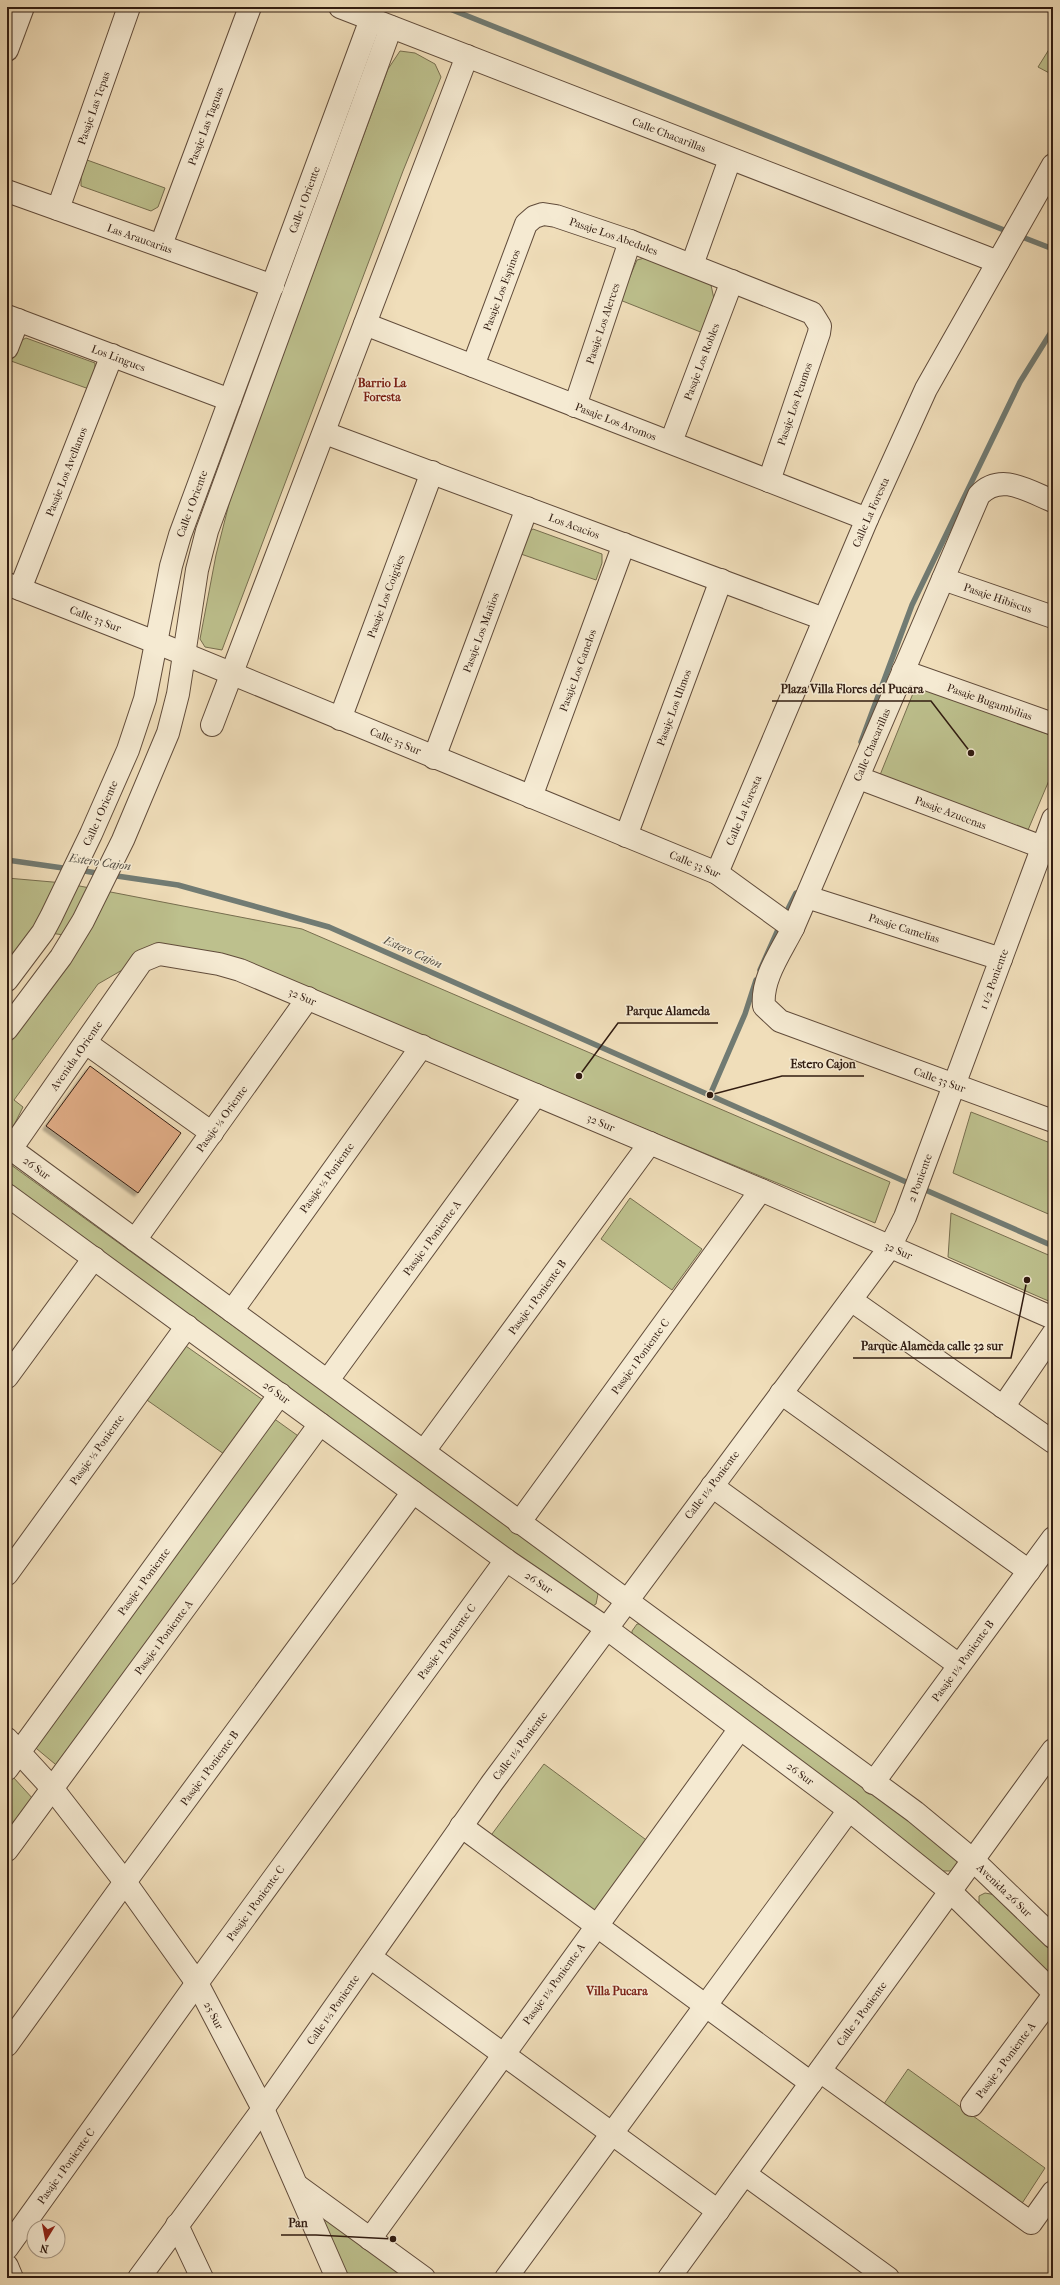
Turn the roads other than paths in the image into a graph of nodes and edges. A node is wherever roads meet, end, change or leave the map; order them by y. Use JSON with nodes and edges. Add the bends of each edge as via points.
{"nodes":[{"id":1,"x":23,"y":7,"type":"edge"},
{"id":2,"x":130,"y":7,"type":"edge"},
{"id":3,"x":250,"y":7,"type":"edge"},
{"id":4,"x":340,"y":7,"type":"edge"},
{"id":5,"x":371,"y":19,"type":"junction"},
{"id":6,"x":391,"y":27,"type":"junction"},
{"id":7,"x":7,"y":50,"type":"edge"},
{"id":8,"x":466,"y":56,"type":"junction"},
{"id":9,"x":730,"y":159,"type":"junction"},
{"id":10,"x":1053,"y":165,"type":"edge"},
{"id":11,"x":7,"y":191,"type":"edge"},
{"id":12,"x":58,"y":209,"type":"junction"},
{"id":13,"x":534,"y":217,"type":"joint"},
{"id":14,"x":630,"y":241,"type":"junction"},
{"id":15,"x":161,"y":245,"type":"junction"},
{"id":16,"x":1002,"y":254,"type":"junction"},
{"id":17,"x":692,"y":265,"type":"junction"},
{"id":18,"x":732,"y":281,"type":"junction"},
{"id":19,"x":273,"y":286,"type":"junction"},
{"id":20,"x":13,"y":318,"type":"edge"},
{"id":21,"x":365,"y":324,"type":"junction"},
{"id":22,"x":820,"y":326,"type":"joint"},
{"id":23,"x":7,"y":348,"type":"edge"},
{"id":24,"x":112,"y":355,"type":"junction"},
{"id":25,"x":473,"y":366,"type":"junction"},
{"id":26,"x":230,"y":400,"type":"junction"},
{"id":27,"x":575,"y":406,"type":"junction"},
{"id":28,"x":325,"y":433,"type":"junction"},
{"id":29,"x":671,"y":442,"type":"junction"},
{"id":30,"x":432,"y":472,"type":"junction"},
{"id":31,"x":769,"y":481,"type":"junction"},
{"id":32,"x":1053,"y":501,"type":"edge"},
{"id":33,"x":527,"y":508,"type":"junction"},
{"id":34,"x":867,"y":519,"type":"junction"},
{"id":35,"x":624,"y":544,"type":"junction"},
{"id":36,"x":943,"y":579,"type":"junction"},
{"id":37,"x":721,"y":580,"type":"junction"},
{"id":38,"x":13,"y":586,"type":"edge"},
{"id":39,"x":1053,"y":617,"type":"edge"},
{"id":40,"x":824,"y":619,"type":"junction"},
{"id":41,"x":155,"y":642,"type":"junction"},
{"id":42,"x":184,"y":655,"type":"junction"},
{"id":43,"x":903,"y":672,"type":"junction"},
{"id":44,"x":231,"y":675,"type":"junction"},
{"id":45,"x":340,"y":719,"type":"junction"},
{"id":46,"x":1053,"y":724,"type":"edge"},
{"id":47,"x":212,"y":725,"type":"dead end"},
{"id":48,"x":434,"y":758,"type":"junction"},
{"id":49,"x":859,"y":778,"type":"junction"},
{"id":50,"x":531,"y":797,"type":"junction"},
{"id":51,"x":1053,"y":819,"type":"edge"},
{"id":52,"x":626,"y":836,"type":"junction"},
{"id":53,"x":1042,"y":847,"type":"junction"},
{"id":54,"x":717,"y":873,"type":"junction"},
{"id":55,"x":807,"y":897,"type":"junction"},
{"id":56,"x":793,"y":928,"type":"junction"},
{"id":57,"x":1001,"y":959,"type":"junction"},
{"id":58,"x":142,"y":961,"type":"joint"},
{"id":59,"x":7,"y":980,"type":"edge"},
{"id":60,"x":308,"y":998,"type":"junction"},
{"id":61,"x":764,"y":1006,"type":"joint"},
{"id":62,"x":7,"y":1029,"type":"edge"},
{"id":63,"x":86,"y":1043,"type":"junction"},
{"id":64,"x":422,"y":1046,"type":"junction"},
{"id":65,"x":954,"y":1083,"type":"junction"},
{"id":66,"x":536,"y":1095,"type":"junction"},
{"id":67,"x":1053,"y":1121,"type":"edge"},
{"id":68,"x":212,"y":1133,"type":"junction"},
{"id":69,"x":934,"y":1139,"type":"joint"},
{"id":70,"x":650,"y":1143,"type":"junction"},
{"id":71,"x":9,"y":1148,"type":"edge"},
{"id":72,"x":761,"y":1190,"type":"junction"},
{"id":73,"x":7,"y":1195,"type":"edge"},
{"id":74,"x":905,"y":1217,"type":"joint"},
{"id":75,"x":135,"y":1240,"type":"junction"},
{"id":76,"x":890,"y":1247,"type":"junction"},
{"id":77,"x":94,"y":1258,"type":"junction"},
{"id":78,"x":851,"y":1300,"type":"junction"},
{"id":79,"x":232,"y":1310,"type":"junction"},
{"id":80,"x":1053,"y":1318,"type":"edge"},
{"id":81,"x":187,"y":1326,"type":"junction"},
{"id":82,"x":1053,"y":1334,"type":"edge"},
{"id":83,"x":7,"y":1377,"type":"edge"},
{"id":84,"x":328,"y":1380,"type":"junction"},
{"id":85,"x":782,"y":1393,"type":"junction"},
{"id":86,"x":280,"y":1394,"type":"junction"},
{"id":87,"x":1003,"y":1407,"type":"junction"},
{"id":88,"x":320,"y":1424,"type":"junction"},
{"id":89,"x":1053,"y":1442,"type":"edge"},
{"id":90,"x":424,"y":1452,"type":"junction"},
{"id":91,"x":712,"y":1486,"type":"junction"},
{"id":92,"x":413,"y":1492,"type":"junction"},
{"id":93,"x":519,"y":1523,"type":"junction"},
{"id":94,"x":1053,"y":1538,"type":"edge"},
{"id":95,"x":506,"y":1560,"type":"junction"},
{"id":96,"x":1029,"y":1571,"type":"junction"},
{"id":97,"x":7,"y":1574,"type":"edge"},
{"id":98,"x":627,"y":1601,"type":"junction"},
{"id":99,"x":606,"y":1628,"type":"junction"},
{"id":100,"x":959,"y":1665,"type":"junction"},
{"id":101,"x":739,"y":1730,"type":"junction"},
{"id":102,"x":13,"y":1745,"type":"edge"},
{"id":103,"x":1053,"y":1750,"type":"edge"},
{"id":104,"x":7,"y":1769,"type":"edge"},
{"id":105,"x":873,"y":1783,"type":"junction"},
{"id":106,"x":52,"y":1788,"type":"junction"},
{"id":107,"x":849,"y":1810,"type":"junction"},
{"id":108,"x":461,"y":1826,"type":"junction"},
{"id":109,"x":7,"y":1850,"type":"edge"},
{"id":110,"x":972,"y":1860,"type":"junction"},
{"id":111,"x":125,"y":1882,"type":"junction"},
{"id":112,"x":950,"y":1891,"type":"junction"},
{"id":113,"x":596,"y":1927,"type":"junction"},
{"id":114,"x":1053,"y":1937,"type":"edge"},
{"id":115,"x":370,"y":1957,"type":"junction"},
{"id":116,"x":197,"y":1983,"type":"junction"},
{"id":117,"x":1053,"y":1992,"type":"edge"},
{"id":118,"x":1053,"y":1996,"type":"edge"},
{"id":119,"x":705,"y":2006,"type":"junction"},
{"id":120,"x":7,"y":2045,"type":"edge"},
{"id":121,"x":503,"y":2055,"type":"junction"},
{"id":122,"x":815,"y":2077,"type":"junction"},
{"id":123,"x":972,"y":2105,"type":"dead end"},
{"id":124,"x":264,"y":2109,"type":"junction"},
{"id":125,"x":611,"y":2134,"type":"junction"},
{"id":126,"x":745,"y":2174,"type":"junction"},
{"id":127,"x":299,"y":2188,"type":"junction"},
{"id":128,"x":1053,"y":2192,"type":"edge"},
{"id":129,"x":718,"y":2211,"type":"junction"},
{"id":130,"x":177,"y":2225,"type":"junction"},
{"id":131,"x":370,"y":2238,"type":"junction"},
{"id":132,"x":7,"y":2248,"type":"edge"},
{"id":133,"x":7,"y":2266,"type":"edge"},
{"id":134,"x":673,"y":2277,"type":"edge"},
{"id":135,"x":12,"y":2278,"type":"edge"},
{"id":136,"x":138,"y":2278,"type":"edge"},
{"id":137,"x":202,"y":2278,"type":"edge"},
{"id":138,"x":337,"y":2278,"type":"edge"},
{"id":139,"x":424,"y":2278,"type":"edge"},
{"id":140,"x":506,"y":2278,"type":"edge"},
{"id":141,"x":888,"y":2278,"type":"edge"}],
"edges":[{"from":1,"to":7,"type":"street"},
{"from":2,"to":12,"type":"street","name":"Pasaje Las Tepas"},
{"from":3,"to":15,"type":"street","name":"Pasaje Las Taguas"},
{"from":4,"to":5,"type":"street","name":"Calle Chacarillas"},
{"from":5,"to":6,"type":"street","name":"Calle Chacarillas"},
{"from":5,"to":19,"type":"street","name":"Calle 1 Oriente"},
{"from":6,"to":8,"type":"street","name":"Calle Chacarillas"},
{"from":6,"to":42,"type":"street","name":"Calle 1 Oriente","via":[[207,531],[197,570]]},
{"from":8,"to":9,"type":"street","name":"Calle Chacarillas"},
{"from":8,"to":21,"type":"street"},
{"from":9,"to":16,"type":"street","name":"Calle Chacarillas"},
{"from":9,"to":17,"type":"street"},
{"from":10,"to":16,"type":"street","name":"Calle La Foresta"},
{"from":11,"to":12,"type":"street","name":"Las Araucarias"},
{"from":12,"to":15,"type":"street","name":"Las Araucarias"},
{"from":13,"to":14,"type":"street","name":"Pasaje Los Abedules","via":[[543,214],[556,216]]},
{"from":13,"to":25,"type":"street","name":"Pasaje Los Espinos","via":[[521,233]]},
{"from":14,"to":17,"type":"street","name":"Pasaje Los Abedules"},
{"from":14,"to":27,"type":"street","name":"Pasaje Los Alerces"},
{"from":15,"to":19,"type":"street","name":"Las Araucarias"},
{"from":16,"to":34,"type":"street","name":"Calle La Foresta","via":[[926,389]]},
{"from":17,"to":18,"type":"street","name":"Pasaje Los Abedules"},
{"from":18,"to":22,"type":"street","name":"Pasaje Los Abedules","via":[[812,313]]},
{"from":18,"to":29,"type":"street","name":"Pasaje Los Robles"},
{"from":19,"to":26,"type":"street","name":"Calle 1 Oriente"},
{"from":20,"to":23,"type":"street"},
{"from":20,"to":24,"type":"street","name":"Los Lingues"},
{"from":21,"to":25,"type":"street","name":"Pasaje Los Aromos"},
{"from":21,"to":28,"type":"street"},
{"from":22,"to":31,"type":"street","name":"Pasaje Los Peumos"},
{"from":24,"to":26,"type":"street","name":"Los Lingues"},
{"from":24,"to":38,"type":"street","name":"Pasaje Los Avellanos"},
{"from":25,"to":27,"type":"street","name":"Pasaje Los Aromos"},
{"from":26,"to":41,"type":"street","name":"Calle 1 Oriente","via":[[180,535]]},
{"from":27,"to":29,"type":"street","name":"Pasaje Los Aromos"},
{"from":28,"to":30,"type":"street","name":"Los Acacios"},
{"from":28,"to":44,"type":"street"},
{"from":29,"to":31,"type":"street","name":"Pasaje Los Aromos"},
{"from":30,"to":33,"type":"street","name":"Los Acacios"},
{"from":30,"to":45,"type":"street","name":"Pasaje Los Coigües"},
{"from":31,"to":34,"type":"street","name":"Pasaje Los Aromos"},
{"from":32,"to":36,"type":"street","name":"Calle Chacarillas","via":[[1007,484],[988,487],[980,495]]},
{"from":33,"to":35,"type":"street","name":"Los Acacios"},
{"from":33,"to":48,"type":"street","name":"Pasaje Los Mañios"},
{"from":34,"to":40,"type":"street","name":"Calle La Foresta"},
{"from":35,"to":37,"type":"street","name":"Los Acacios"},
{"from":35,"to":50,"type":"street","name":"Pasaje Los Canelos"},
{"from":36,"to":39,"type":"street","name":"Pasaje Hibiscus"},
{"from":36,"to":43,"type":"street","name":"Calle Chacarillas"},
{"from":37,"to":40,"type":"street","name":"Los Acacios"},
{"from":37,"to":52,"type":"street","name":"Pasaje Los Ulmos"},
{"from":38,"to":41,"type":"street","name":"Calle 33 Sur"},
{"from":40,"to":54,"type":"street","name":"Calle La Foresta"},
{"from":41,"to":42,"type":"street","name":"Calle 33 Sur"},
{"from":41,"to":59,"type":"street","name":"Calle 1 Oriente","via":[[144,700],[128,750],[91,834],[43,932]]},
{"from":42,"to":44,"type":"street","name":"Calle 33 Sur"},
{"from":42,"to":62,"type":"street","name":"Calle 1 Oriente","via":[[168,732],[123,840],[91,907],[60,957]]},
{"from":43,"to":46,"type":"street","name":"Pasaje Bugambilias"},
{"from":43,"to":49,"type":"street","name":"Calle Chacarillas"},
{"from":44,"to":45,"type":"street","name":"Calle 33 Sur"},
{"from":44,"to":47,"type":"street"},
{"from":45,"to":48,"type":"street","name":"Calle 33 Sur"},
{"from":48,"to":50,"type":"street","name":"Calle 33 Sur"},
{"from":49,"to":53,"type":"street","name":"Pasaje Azucenas"},
{"from":49,"to":55,"type":"street","name":"Calle Chacarillas"},
{"from":50,"to":52,"type":"street","name":"Calle 33 Sur"},
{"from":51,"to":53,"type":"street","name":"1 1/2 Poniente"},
{"from":52,"to":54,"type":"street","name":"Calle 33 Sur"},
{"from":53,"to":57,"type":"street","name":"1 1/2 Poniente"},
{"from":54,"to":56,"type":"street","name":"Calle 33 Sur"},
{"from":55,"to":56,"type":"street","name":"Calle Chacarillas"},
{"from":55,"to":57,"type":"street","name":"Pasaje Camelias"},
{"from":56,"to":61,"type":"street","name":"Calle Chacarillas","via":[[765,984]]},
{"from":57,"to":65,"type":"street","name":"1 1/2 Poniente"},
{"from":58,"to":60,"type":"street","name":"32 Sur","via":[[160,954],[220,964]]},
{"from":58,"to":63,"type":"street","name":"Avenida 1Oriente"},
{"from":60,"to":64,"type":"street","name":"32 Sur"},
{"from":60,"to":68,"type":"street","name":"Pasaje ½ Oriente"},
{"from":61,"to":65,"type":"street","name":"Calle 33 Sur","via":[[780,1021]]},
{"from":63,"to":68,"type":"street"},
{"from":63,"to":71,"type":"street","name":"Avenida 1Oriente"},
{"from":64,"to":66,"type":"street","name":"32 Sur"},
{"from":64,"to":79,"type":"street","name":"Pasaje ½ Poniente"},
{"from":65,"to":67,"type":"street","name":"Calle 33 Sur"},
{"from":65,"to":69,"type":"street","name":"1 1/2 Poniente"},
{"from":66,"to":70,"type":"street","name":"32 Sur"},
{"from":66,"to":84,"type":"street","name":"Pasaje 1 Poniente A"},
{"from":68,"to":75,"type":"street","name":"Pasaje ½ Oriente"},
{"from":69,"to":74,"type":"street","name":"2 Poniente"},
{"from":70,"to":72,"type":"street","name":"32 Sur"},
{"from":70,"to":90,"type":"street","name":"Pasaje 1 Poniente B"},
{"from":71,"to":75,"type":"street","name":"26 Sur"},
{"from":72,"to":76,"type":"street","name":"32 Sur"},
{"from":72,"to":93,"type":"street","name":"Pasaje 1 Poniente C"},
{"from":73,"to":77,"type":"street","name":"26 Sur"},
{"from":74,"to":76,"type":"street","name":"Calle 1½ Poniente"},
{"from":75,"to":79,"type":"street","name":"26 Sur"},
{"from":76,"to":78,"type":"street","name":"Calle 1½ Poniente"},
{"from":76,"to":80,"type":"street","name":"32 Sur"},
{"from":77,"to":81,"type":"street","name":"26 Sur"},
{"from":77,"to":83,"type":"street"},
{"from":78,"to":85,"type":"street","name":"Calle 1½ Poniente"},
{"from":78,"to":87,"type":"street"},
{"from":79,"to":84,"type":"street","name":"26 Sur"},
{"from":81,"to":86,"type":"street","name":"26 Sur"},
{"from":81,"to":97,"type":"street","name":"Pasaje ½ Poniente"},
{"from":82,"to":87,"type":"street"},
{"from":84,"to":90,"type":"street","name":"26 Sur"},
{"from":85,"to":91,"type":"street","name":"Calle 1½ Poniente"},
{"from":85,"to":96,"type":"street"},
{"from":86,"to":88,"type":"street","name":"26 Sur"},
{"from":86,"to":102,"type":"street","name":"Pasaje 1 Poniente"},
{"from":87,"to":89,"type":"street"},
{"from":88,"to":92,"type":"street","name":"26 Sur"},
{"from":88,"to":106,"type":"street","name":"Pasaje 1 Poniente A"},
{"from":90,"to":93,"type":"street","name":"26 Sur"},
{"from":91,"to":98,"type":"street","name":"Calle 1½ Poniente"},
{"from":91,"to":100,"type":"street"},
{"from":92,"to":95,"type":"street","name":"26 Sur"},
{"from":92,"to":111,"type":"street","name":"Pasaje 1 Poniente B"},
{"from":93,"to":98,"type":"street","name":"26 Sur"},
{"from":94,"to":96,"type":"street","name":"Pasaje 1½ Poniente B"},
{"from":95,"to":99,"type":"street","name":"26 Sur"},
{"from":95,"to":116,"type":"street","name":"Pasaje 1 Poniente C"},
{"from":96,"to":100,"type":"street","name":"Pasaje 1½ Poniente B"},
{"from":98,"to":99,"type":"street","name":"Calle 1½ Poniente"},
{"from":98,"to":105,"type":"street","name":"26 Sur"},
{"from":99,"to":101,"type":"street","name":"26 Sur"},
{"from":99,"to":108,"type":"street","name":"Calle 1½ Poniente"},
{"from":100,"to":105,"type":"street","name":"Pasaje 1½ Poniente B"},
{"from":101,"to":107,"type":"street","name":"26 Sur"},
{"from":101,"to":113,"type":"street","name":"Pasaje 1½ Poniente A"},
{"from":102,"to":104,"type":"street","name":"Pasaje 1 Poniente"},
{"from":102,"to":106,"type":"street","name":"25 Sur"},
{"from":103,"to":110,"type":"street","name":"Calle 2 Poniente"},
{"from":105,"to":110,"type":"street","name":"26 Sur","via":[[915,1812]]},
{"from":106,"to":109,"type":"street","name":"Pasaje 1 Poniente A"},
{"from":106,"to":111,"type":"street","name":"25 Sur"},
{"from":107,"to":112,"type":"street","name":"26 Sur"},
{"from":107,"to":119,"type":"street"},
{"from":108,"to":113,"type":"street"},
{"from":108,"to":115,"type":"street","name":"Calle 1½ Poniente"},
{"from":110,"to":112,"type":"street","name":"Calle 2 Poniente"},
{"from":110,"to":114,"type":"street","name":"Avenida 26 Sur"},
{"from":111,"to":116,"type":"street","name":"25 Sur"},
{"from":111,"to":120,"type":"street","name":"Pasaje 1 Poniente B"},
{"from":112,"to":117,"type":"street","name":"26 Sur"},
{"from":112,"to":122,"type":"street","name":"Calle 2 Poniente"},
{"from":113,"to":119,"type":"street"},
{"from":113,"to":121,"type":"street","name":"Pasaje 1½ Poniente A"},
{"from":115,"to":121,"type":"street"},
{"from":115,"to":124,"type":"street","name":"Calle 1½ Poniente"},
{"from":116,"to":124,"type":"street","name":"25 Sur"},
{"from":116,"to":132,"type":"street","name":"Pasaje 1 Poniente C"},
{"from":118,"to":123,"type":"street","name":"Pasaje 2 Poniente A"},
{"from":119,"to":122,"type":"street"},
{"from":119,"to":125,"type":"street"},
{"from":121,"to":125,"type":"street"},
{"from":121,"to":131,"type":"street","name":"Pasaje 1½ Poniente A"},
{"from":122,"to":126,"type":"street","name":"Calle 2 Poniente"},
{"from":122,"to":128,"type":"street","via":[[1031,2222]]},
{"from":124,"to":127,"type":"street","name":"25 Sur"},
{"from":124,"to":130,"type":"street","name":"Calle 1½ Poniente"},
{"from":125,"to":129,"type":"street"},
{"from":125,"to":140,"type":"street"},
{"from":126,"to":129,"type":"street","name":"Calle 2 Poniente"},
{"from":126,"to":141,"type":"street"},
{"from":127,"to":131,"type":"street"},
{"from":127,"to":138,"type":"street","name":"25 Sur"},
{"from":129,"to":134,"type":"street","name":"Calle 2 Poniente"},
{"from":130,"to":136,"type":"street","name":"Calle 1½ Poniente"},
{"from":130,"to":137,"type":"street"},
{"from":131,"to":139,"type":"street"},
{"from":133,"to":135,"type":"street"}]}
